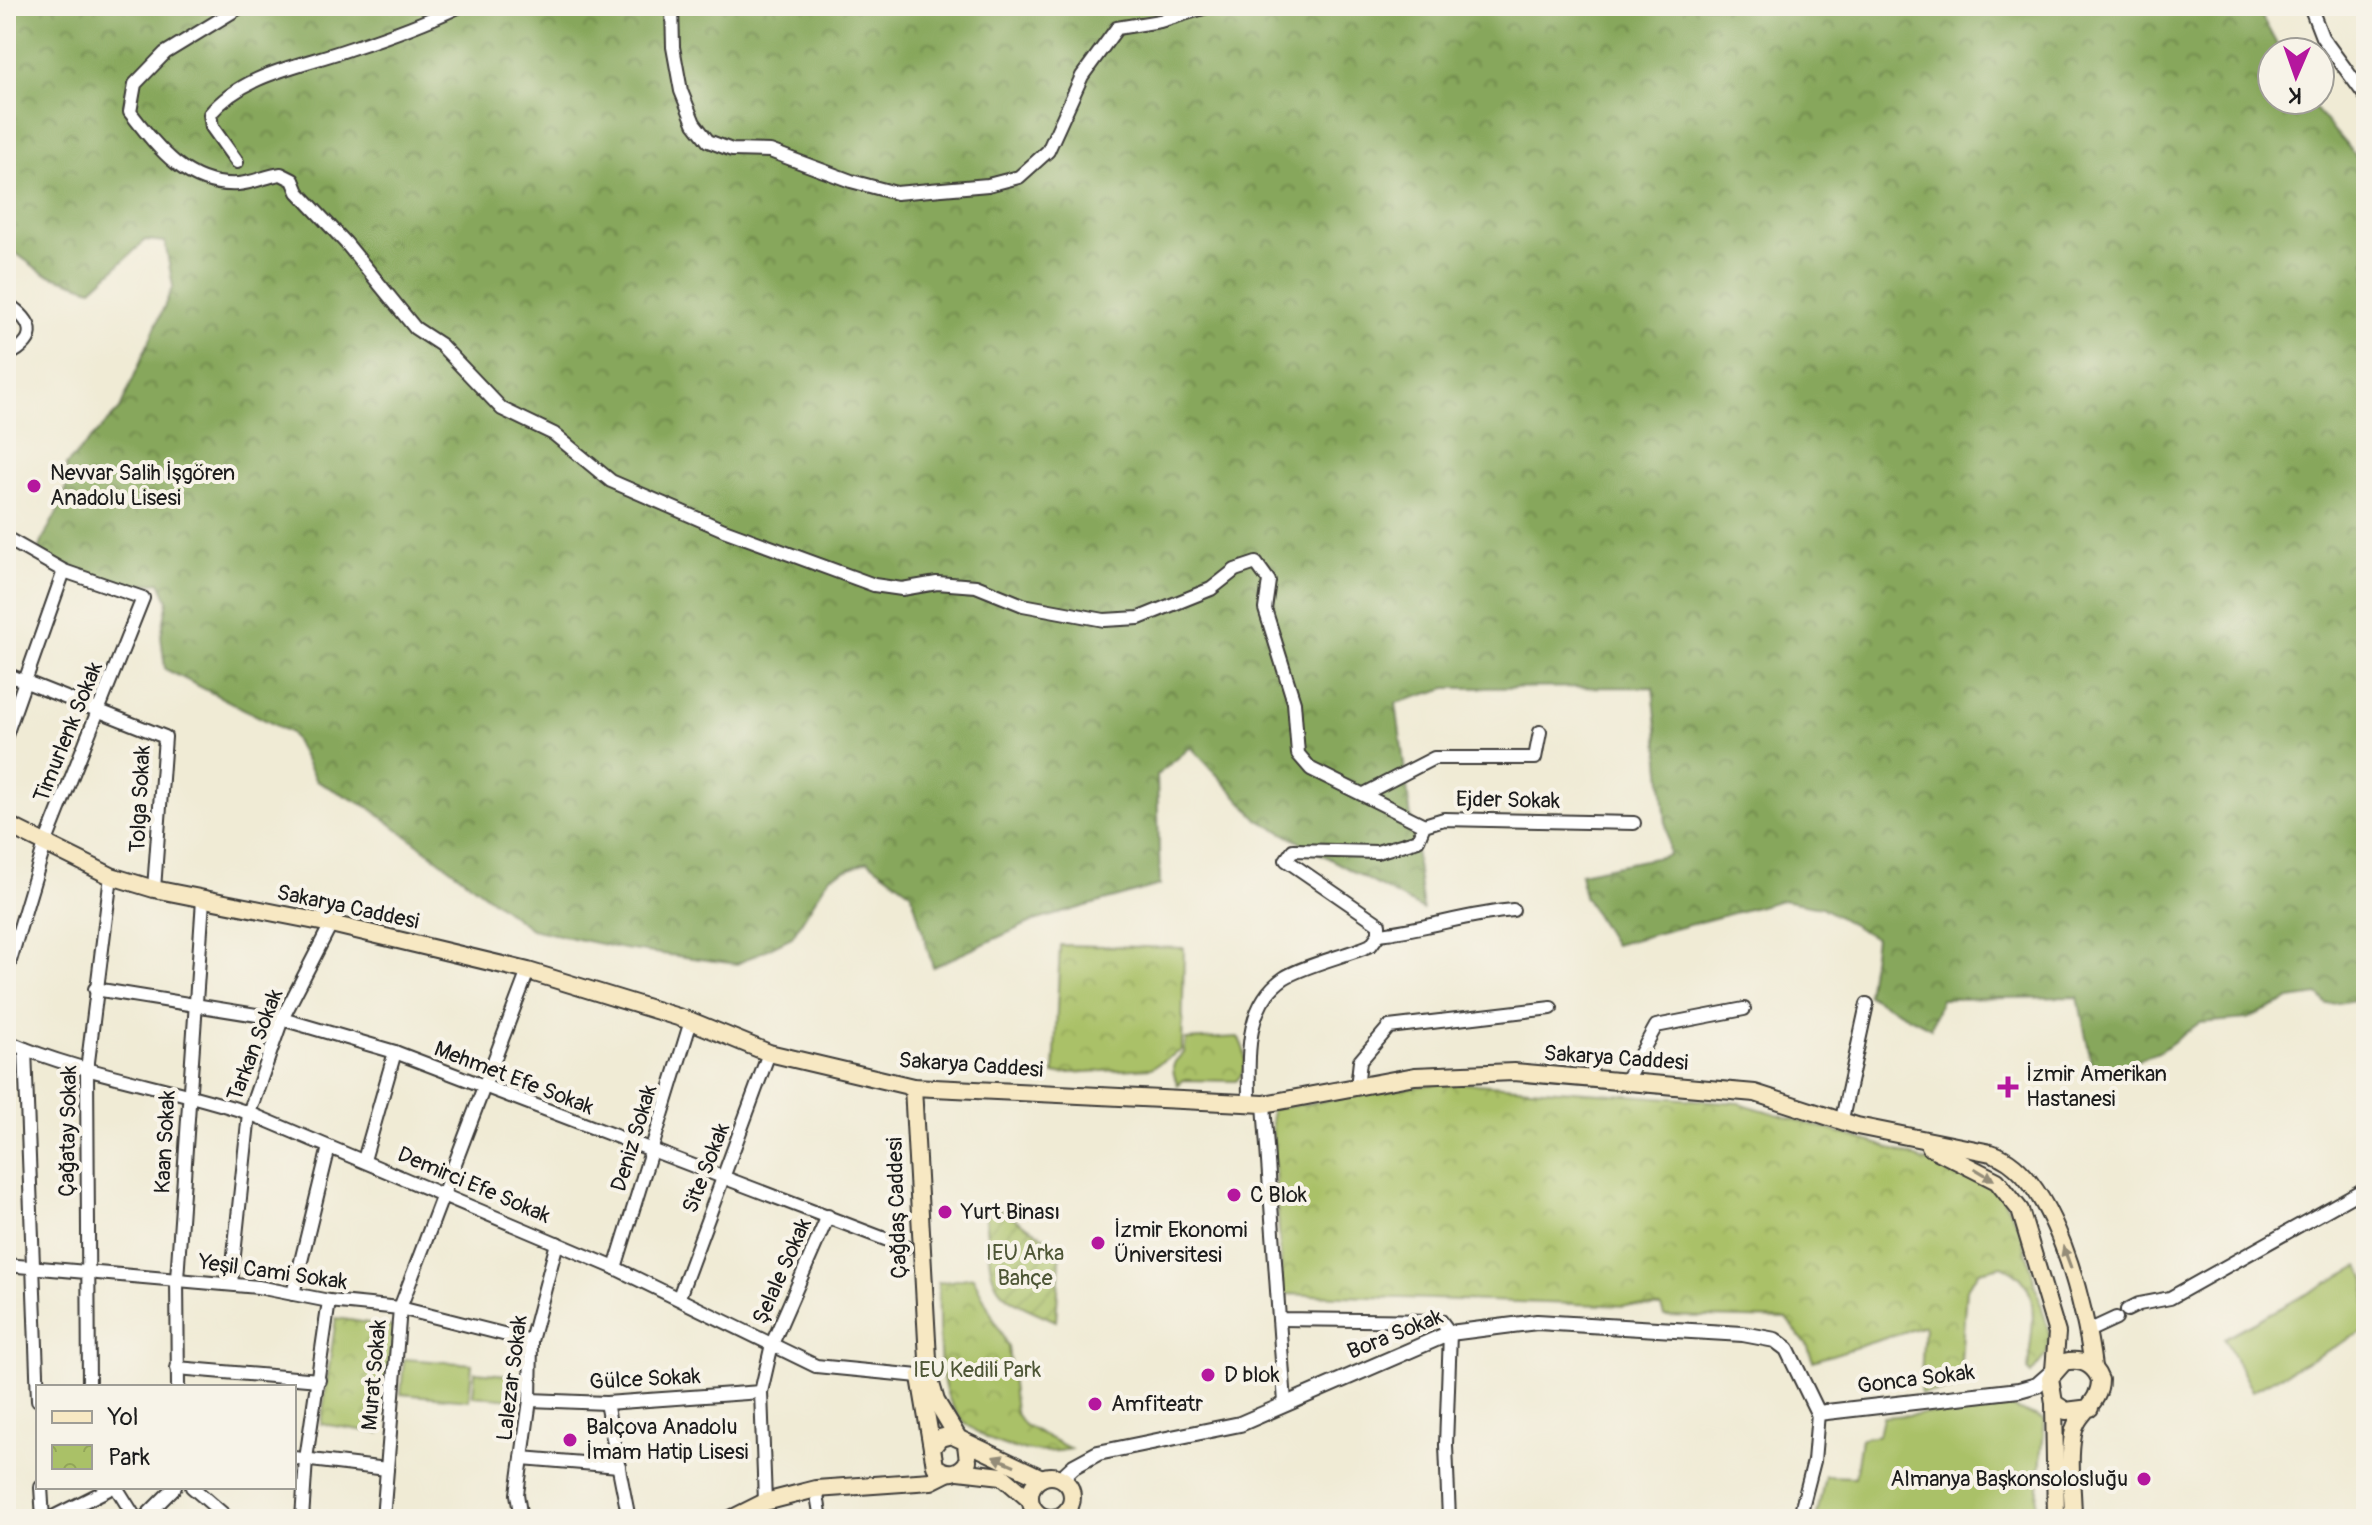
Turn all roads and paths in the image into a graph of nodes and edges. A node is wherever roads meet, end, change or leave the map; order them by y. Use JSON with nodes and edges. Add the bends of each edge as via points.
{"nodes":[{"id":1,"x":242,"y":6,"type":"edge"},
{"id":2,"x":460,"y":6,"type":"edge"},
{"id":3,"x":672,"y":6,"type":"edge"},
{"id":4,"x":1210,"y":6,"type":"edge"},
{"id":5,"x":2310,"y":6,"type":"edge"},
{"id":6,"x":2366,"y":97,"type":"edge"},
{"id":7,"x":237,"y":162,"type":"dead end"},
{"id":8,"x":6,"y":303,"type":"edge"},
{"id":9,"x":6,"y":356,"type":"edge"},
{"id":10,"x":6,"y":538,"type":"edge"},
{"id":11,"x":64,"y":571,"type":"junction"},
{"id":12,"x":6,"y":674,"type":"edge"},
{"id":13,"x":25,"y":682,"type":"junction"},
{"id":14,"x":99,"y":709,"type":"junction"},
{"id":15,"x":1540,"y":732,"type":"dead end"},
{"id":16,"x":6,"y":735,"type":"edge"},
{"id":17,"x":1366,"y":793,"type":"junction"},
{"id":18,"x":1634,"y":823,"type":"dead end"},
{"id":19,"x":6,"y":824,"type":"edge"},
{"id":20,"x":1424,"y":825,"type":"junction"},
{"id":21,"x":45,"y":844,"type":"junction"},
{"id":22,"x":111,"y":876,"type":"junction"},
{"id":23,"x":154,"y":889,"type":"junction"},
{"id":24,"x":203,"y":900,"type":"junction"},
{"id":25,"x":1513,"y":910,"type":"dead end"},
{"id":26,"x":331,"y":924,"type":"junction"},
{"id":27,"x":1379,"y":934,"type":"junction"},
{"id":28,"x":528,"y":971,"type":"junction"},
{"id":29,"x":6,"y":974,"type":"edge"},
{"id":30,"x":95,"y":989,"type":"junction"},
{"id":31,"x":1867,"y":1004,"type":"dead end"},
{"id":32,"x":195,"y":1005,"type":"junction"},
{"id":33,"x":1551,"y":1008,"type":"dead end"},
{"id":34,"x":1744,"y":1009,"type":"dead end"},
{"id":35,"x":282,"y":1019,"type":"junction"},
{"id":36,"x":691,"y":1021,"type":"junction"},
{"id":37,"x":6,"y":1041,"type":"edge"},
{"id":38,"x":25,"y":1049,"type":"junction"},
{"id":39,"x":395,"y":1052,"type":"junction"},
{"id":40,"x":769,"y":1053,"type":"junction"},
{"id":41,"x":87,"y":1070,"type":"junction"},
{"id":42,"x":1625,"y":1082,"type":"junction"},
{"id":43,"x":913,"y":1087,"type":"junction"},
{"id":44,"x":1357,"y":1087,"type":"junction"},
{"id":45,"x":485,"y":1089,"type":"junction"},
{"id":46,"x":187,"y":1093,"type":"junction"},
{"id":47,"x":1257,"y":1104,"type":"junction"},
{"id":48,"x":249,"y":1113,"type":"junction"},
{"id":49,"x":1842,"y":1119,"type":"junction"},
{"id":50,"x":1914,"y":1139,"type":"junction"},
{"id":51,"x":329,"y":1147,"type":"junction"},
{"id":52,"x":650,"y":1152,"type":"junction"},
{"id":53,"x":364,"y":1160,"type":"junction"},
{"id":54,"x":724,"y":1176,"type":"junction"},
{"id":55,"x":2366,"y":1188,"type":"edge"},
{"id":56,"x":444,"y":1195,"type":"junction"},
{"id":57,"x":828,"y":1216,"type":"junction"},
{"id":58,"x":557,"y":1243,"type":"junction"},
{"id":59,"x":906,"y":1247,"type":"dead end"},
{"id":60,"x":6,"y":1265,"type":"edge"},
{"id":61,"x":33,"y":1268,"type":"junction"},
{"id":62,"x":615,"y":1268,"type":"junction"},
{"id":63,"x":87,"y":1273,"type":"junction"},
{"id":64,"x":177,"y":1279,"type":"junction"},
{"id":65,"x":231,"y":1283,"type":"junction"},
{"id":66,"x":293,"y":1294,"type":"junction"},
{"id":67,"x":679,"y":1297,"type":"junction"},
{"id":68,"x":329,"y":1301,"type":"junction"},
{"id":69,"x":400,"y":1308,"type":"junction"},
{"id":70,"x":2127,"y":1310,"type":"dead end"},
{"id":71,"x":2116,"y":1318,"type":"dead end"},
{"id":72,"x":1279,"y":1319,"type":"junction"},
{"id":73,"x":2088,"y":1331,"type":"junction"},
{"id":74,"x":1450,"y":1333,"type":"junction"},
{"id":75,"x":531,"y":1341,"type":"junction"},
{"id":76,"x":772,"y":1344,"type":"junction"},
{"id":77,"x":2093,"y":1367,"type":"junction"},
{"id":78,"x":177,"y":1368,"type":"junction"},
{"id":79,"x":2054,"y":1370,"type":"junction"},
{"id":80,"x":924,"y":1376,"type":"junction"},
{"id":81,"x":319,"y":1380,"type":"junction"},
{"id":82,"x":37,"y":1385,"type":"edge"},
{"id":83,"x":89,"y":1385,"type":"edge"},
{"id":84,"x":178,"y":1385,"type":"edge"},
{"id":85,"x":2019,"y":1390,"type":"junction"},
{"id":86,"x":761,"y":1392,"type":"junction"},
{"id":87,"x":530,"y":1400,"type":"junction"},
{"id":88,"x":606,"y":1403,"type":"junction"},
{"id":89,"x":1285,"y":1403,"type":"junction"},
{"id":90,"x":2054,"y":1403,"type":"junction"},
{"id":91,"x":2090,"y":1408,"type":"junction"},
{"id":92,"x":1818,"y":1413,"type":"junction"},
{"id":93,"x":962,"y":1440,"type":"junction"},
{"id":94,"x":932,"y":1454,"type":"junction"},
{"id":95,"x":522,"y":1458,"type":"junction"},
{"id":96,"x":300,"y":1459,"type":"edge"},
{"id":97,"x":619,"y":1466,"type":"junction"},
{"id":98,"x":387,"y":1469,"type":"junction"},
{"id":99,"x":953,"y":1472,"type":"junction"},
{"id":100,"x":1042,"y":1478,"type":"junction"},
{"id":101,"x":1061,"y":1478,"type":"junction"},
{"id":102,"x":907,"y":1480,"type":"junction"},
{"id":103,"x":41,"y":1489,"type":"edge"},
{"id":104,"x":110,"y":1489,"type":"edge"},
{"id":105,"x":115,"y":1489,"type":"edge"},
{"id":106,"x":173,"y":1489,"type":"edge"},
{"id":107,"x":194,"y":1489,"type":"edge"},
{"id":108,"x":816,"y":1489,"type":"junction"},
{"id":109,"x":765,"y":1502,"type":"junction"},
{"id":110,"x":1033,"y":1510,"type":"edge"},
{"id":111,"x":1065,"y":1516,"type":"edge"},
{"id":112,"x":43,"y":1519,"type":"edge"},
{"id":113,"x":49,"y":1519,"type":"edge"},
{"id":114,"x":136,"y":1519,"type":"edge"},
{"id":115,"x":143,"y":1519,"type":"edge"},
{"id":116,"x":229,"y":1519,"type":"edge"},
{"id":117,"x":302,"y":1519,"type":"edge"},
{"id":118,"x":383,"y":1519,"type":"edge"},
{"id":119,"x":521,"y":1519,"type":"edge"},
{"id":120,"x":629,"y":1519,"type":"edge"},
{"id":121,"x":731,"y":1519,"type":"edge"},
{"id":122,"x":821,"y":1519,"type":"edge"},
{"id":123,"x":1449,"y":1519,"type":"edge"},
{"id":124,"x":1799,"y":1519,"type":"edge"},
{"id":125,"x":2056,"y":1519,"type":"edge"},
{"id":126,"x":2073,"y":1519,"type":"edge"}],
"edges":[{"from":1,"to":17,"type":"street","via":[[165,53],[135,84],[130,112],[186,173],[217,184],[281,174],[293,180],[415,328],[441,345],[502,409],[554,434],[611,481],[724,530],[874,585],[976,586],[1023,605],[1067,614],[1139,618],[1211,589],[1235,570],[1256,563],[1269,581],[1265,609],[1294,702],[1298,754],[1311,769]]},
{"from":2,"to":7,"type":"street","via":[[348,50],[282,68],[223,99],[210,114],[212,127]]},
{"from":3,"to":4,"type":"street","via":[[681,91],[708,141],[732,150],[770,151],[896,193],[1019,177],[1048,151],[1082,76],[1117,28]]},
{"from":5,"to":6,"type":"street","via":[[2322,37]]},
{"from":8,"to":9,"type":"street","via":[[30,324],[27,340]]},
{"from":10,"to":11,"type":"street"},
{"from":11,"to":13,"type":"street"},
{"from":11,"to":14,"type":"street","name":"Timurlenk Sokak","via":[[143,598]]},
{"from":12,"to":13,"type":"street","name":"Tolga Sokak"},
{"from":13,"to":14,"type":"street","name":"Tolga Sokak"},
{"from":13,"to":16,"type":"street"},
{"from":14,"to":21,"type":"street","name":"Timurlenk Sokak"},
{"from":14,"to":23,"type":"street","name":"Tolga Sokak","via":[[165,737]]},
{"from":15,"to":17,"type":"street","via":[[1535,758],[1434,758]]},
{"from":17,"to":20,"type":"street"},
{"from":18,"to":20,"type":"street","name":"Ejder Sokak","via":[[1513,818],[1444,819]]},
{"from":19,"to":21,"type":"main road","name":"Sakarya Caddesi"},
{"from":20,"to":27,"type":"street","name":"Ejder Sokak","via":[[1418,840],[1377,852],[1293,850],[1286,860],[1379,924]]},
{"from":21,"to":22,"type":"main road","name":"Sakarya Caddesi"},
{"from":21,"to":29,"type":"street","name":"Timurlenk Sokak"},
{"from":22,"to":23,"type":"main road","name":"Sakarya Caddesi"},
{"from":22,"to":30,"type":"street","name":"Çağatay Sokak"},
{"from":23,"to":24,"type":"main road","name":"Sakarya Caddesi"},
{"from":24,"to":26,"type":"main road","name":"Sakarya Caddesi"},
{"from":24,"to":32,"type":"street","name":"Kaan Sokak"},
{"from":25,"to":27,"type":"street"},
{"from":26,"to":28,"type":"main road","name":"Sakarya Caddesi"},
{"from":26,"to":35,"type":"street","name":"Tarkan Sokak"},
{"from":27,"to":47,"type":"street","via":[[1371,945],[1284,978],[1258,1008],[1249,1045]]},
{"from":28,"to":36,"type":"main road","name":"Sakarya Caddesi"},
{"from":28,"to":45,"type":"street","name":"Murat Sokak"},
{"from":30,"to":32,"type":"street","name":"Mehmet Efe Sokak"},
{"from":30,"to":41,"type":"street","name":"Çağatay Sokak"},
{"from":31,"to":49,"type":"street"},
{"from":32,"to":35,"type":"street","name":"Mehmet Efe Sokak"},
{"from":32,"to":46,"type":"street","name":"Kaan Sokak"},
{"from":33,"to":44,"type":"street","via":[[1389,1027],[1360,1061]]},
{"from":34,"to":42,"type":"street","via":[[1656,1026]]},
{"from":35,"to":39,"type":"street","name":"Mehmet Efe Sokak"},
{"from":35,"to":48,"type":"street","name":"Tarkan Sokak"},
{"from":36,"to":40,"type":"main road","name":"Sakarya Caddesi"},
{"from":36,"to":52,"type":"street","name":"Deniz Sokak"},
{"from":37,"to":38,"type":"street","name":"Demirci Efe Sokak"},
{"from":38,"to":41,"type":"street","name":"Demirci Efe Sokak"},
{"from":38,"to":61,"type":"street"},
{"from":39,"to":45,"type":"street","name":"Mehmet Efe Sokak"},
{"from":39,"to":53,"type":"street"},
{"from":40,"to":43,"type":"main road","name":"Sakarya Caddesi"},
{"from":40,"to":54,"type":"street","name":"Site Sokak"},
{"from":41,"to":46,"type":"street","name":"Demirci Efe Sokak"},
{"from":41,"to":63,"type":"street","name":"Çağatay Sokak"},
{"from":42,"to":44,"type":"main road","name":"Sakarya Caddesi","via":[[1514,1072],[1415,1076]]},
{"from":42,"to":49,"type":"main road","name":"Sakarya Caddesi","via":[[1755,1093]]},
{"from":43,"to":47,"type":"main road","name":"Sakarya Caddesi"},
{"from":43,"to":80,"type":"main road","name":"Çağdaş Caddesi"},
{"from":44,"to":47,"type":"main road","name":"Sakarya Caddesi"},
{"from":45,"to":52,"type":"street","name":"Mehmet Efe Sokak"},
{"from":45,"to":56,"type":"street","name":"Murat Sokak"},
{"from":46,"to":48,"type":"street","name":"Demirci Efe Sokak"},
{"from":46,"to":64,"type":"street","name":"Kaan Sokak"},
{"from":47,"to":72,"type":"street"},
{"from":48,"to":51,"type":"street","name":"Demirci Efe Sokak"},
{"from":48,"to":65,"type":"street","name":"Tarkan Sokak"},
{"from":49,"to":50,"type":"main road","name":"Sakarya Caddesi"},
{"from":73,"to":50,"type":"main road","name":"Sakarya Caddesi","one_way":true,"via":[[2067,1255],[2021,1169],[1991,1153]]},
{"from":50,"to":79,"type":"main road","name":"Sakarya Caddesi","one_way":true,"via":[[1980,1170],[2010,1194],[2028,1230],[2053,1314],[2058,1346]]},
{"from":51,"to":53,"type":"street","name":"Demirci Efe Sokak"},
{"from":51,"to":66,"type":"street"},
{"from":52,"to":54,"type":"street","name":"Mehmet Efe Sokak"},
{"from":52,"to":62,"type":"street","name":"Deniz Sokak"},
{"from":53,"to":56,"type":"street","name":"Demirci Efe Sokak"},
{"from":54,"to":57,"type":"street","name":"Mehmet Efe Sokak"},
{"from":54,"to":67,"type":"street","name":"Site Sokak"},
{"from":55,"to":70,"type":"street","via":[[2170,1298]]},
{"from":56,"to":58,"type":"street","name":"Demirci Efe Sokak"},
{"from":56,"to":69,"type":"street","name":"Murat Sokak"},
{"from":57,"to":59,"type":"street","name":"Mehmet Efe Sokak"},
{"from":57,"to":76,"type":"street","name":"Şelale Sokak"},
{"from":58,"to":62,"type":"street","name":"Demirci Efe Sokak"},
{"from":58,"to":75,"type":"street","name":"Lalezar Sokak"},
{"from":60,"to":61,"type":"street","name":"Yeşil Cami Sokak"},
{"from":61,"to":63,"type":"street","name":"Yeşil Cami Sokak"},
{"from":61,"to":82,"type":"street"},
{"from":62,"to":67,"type":"street","name":"Demirci Efe Sokak"},
{"from":63,"to":64,"type":"street","name":"Yeşil Cami Sokak"},
{"from":63,"to":83,"type":"street","name":"Çağatay Sokak"},
{"from":64,"to":65,"type":"street","name":"Yeşil Cami Sokak"},
{"from":64,"to":78,"type":"street","name":"Kaan Sokak"},
{"from":65,"to":66,"type":"street","name":"Yeşil Cami Sokak"},
{"from":66,"to":68,"type":"street","name":"Yeşil Cami Sokak"},
{"from":67,"to":76,"type":"street","name":"Demirci Efe Sokak"},
{"from":68,"to":69,"type":"street","name":"Yeşil Cami Sokak"},
{"from":68,"to":81,"type":"street"},
{"from":69,"to":75,"type":"street","name":"Yeşil Cami Sokak"},
{"from":69,"to":98,"type":"street","name":"Murat Sokak"},
{"from":71,"to":73,"type":"street"},
{"from":72,"to":74,"type":"street","via":[[1441,1321]]},
{"from":72,"to":89,"type":"street"},
{"from":73,"to":77,"type":"main road","name":"Sakarya Caddesi"},
{"from":74,"to":89,"type":"street","name":"Bora Sokak"},
{"from":74,"to":92,"type":"street","name":"Bora Sokak","via":[[1537,1322],[1763,1337],[1787,1349]]},
{"from":74,"to":123,"type":"street"},
{"from":75,"to":87,"type":"street","name":"Lalezar Sokak"},
{"from":76,"to":80,"type":"street","name":"Demirci Efe Sokak","via":[[816,1366]]},
{"from":76,"to":86,"type":"street","name":"Şelale Sokak"},
{"from":77,"to":79,"type":"main road","via":[[2072,1360]]},
{"from":77,"to":91,"type":"main road","via":[[2100,1391]]},
{"from":78,"to":81,"type":"street"},
{"from":78,"to":84,"type":"street","name":"Kaan Sokak"},
{"from":79,"to":85,"type":"street","via":[[2037,1385]]},
{"from":79,"to":90,"type":"main road","via":[[2049,1386]]},
{"from":80,"to":93,"type":"main road","name":"Çağdaş Caddesi"},
{"from":80,"to":94,"type":"main road","name":"Çağdaş Caddesi"},
{"from":81,"to":96,"type":"street"},
{"from":85,"to":90,"type":"street"},
{"from":85,"to":92,"type":"street","name":"Gonca Sokak"},
{"from":86,"to":88,"type":"street","name":"Gülce Sokak"},
{"from":86,"to":109,"type":"street","name":"Şelale Sokak"},
{"from":87,"to":88,"type":"street","name":"Gülce Sokak"},
{"from":87,"to":95,"type":"street","name":"Lalezar Sokak"},
{"from":88,"to":97,"type":"street"},
{"from":89,"to":101,"type":"street","name":"Bora Sokak","via":[[1240,1424],[1098,1453]]},
{"from":90,"to":91,"type":"main road","via":[[2066,1411]]},
{"from":90,"to":125,"type":"main road"},
{"from":91,"to":126,"type":"main road","via":[[2077,1419],[2072,1436]]},
{"from":92,"to":124,"type":"street","via":[[1814,1461]]},
{"from":93,"to":94,"type":"main road","via":[[945,1436]]},
{"from":93,"to":99,"type":"main road","via":[[968,1461]]},
{"from":100,"to":93,"type":"main road","one_way":true},
{"from":94,"to":99,"type":"main road"},
{"from":94,"to":102,"type":"main road"},
{"from":95,"to":97,"type":"street"},
{"from":95,"to":119,"type":"street","name":"Lalezar Sokak","via":[[517,1494]]},
{"from":96,"to":98,"type":"street"},
{"from":96,"to":117,"type":"street"},
{"from":97,"to":120,"type":"street"},
{"from":98,"to":118,"type":"street","name":"Murat Sokak"},
{"from":99,"to":102,"type":"main road","via":[[931,1481]]},
{"from":99,"to":110,"type":"main road","via":[[1002,1476]]},
{"from":100,"to":101,"type":"main road"},
{"from":100,"to":110,"type":"main road","via":[[1032,1487]]},
{"from":101,"to":111,"type":"main road","via":[[1072,1494]]},
{"from":102,"to":108,"type":"main road"},
{"from":103,"to":112,"type":"street"},
{"from":104,"to":113,"type":"street"},
{"from":105,"to":114,"type":"street"},
{"from":106,"to":115,"type":"street"},
{"from":107,"to":116,"type":"street"},
{"from":108,"to":109,"type":"main road"},
{"from":108,"to":122,"type":"street"},
{"from":109,"to":121,"type":"main road"},
{"from":110,"to":111,"type":"main road"}]}
